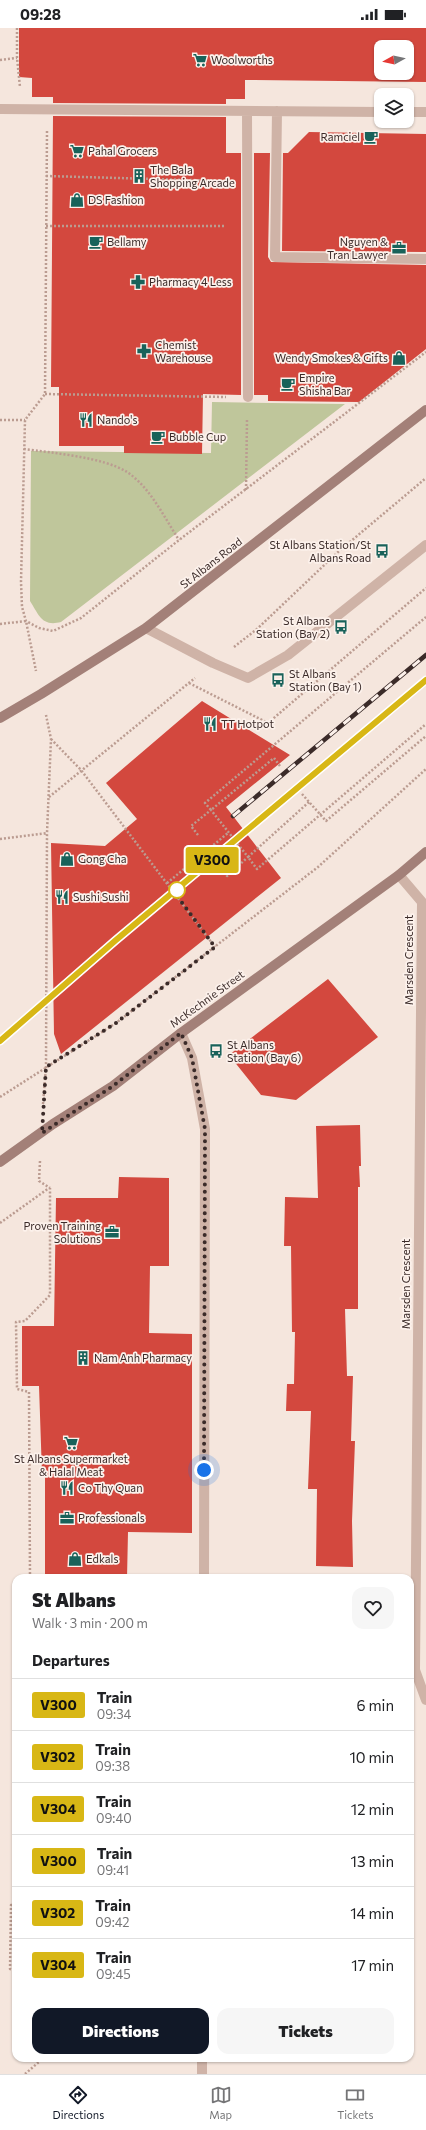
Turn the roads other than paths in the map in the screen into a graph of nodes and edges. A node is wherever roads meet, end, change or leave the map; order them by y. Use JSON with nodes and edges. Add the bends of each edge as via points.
{"nodes":[{"id":1,"x":0,"y":109,"type":"edge"},
{"id":2,"x":247,"y":111,"type":"junction"},
{"id":3,"x":277,"y":111,"type":"junction"},
{"id":4,"x":374,"y":112,"type":"edge"},
{"id":5,"x":414,"y":112,"type":"edge"},
{"id":6,"x":426,"y":112,"type":"edge"},
{"id":7,"x":426,"y":259,"type":"edge"},
{"id":8,"x":248,"y":397,"type":"road end"},
{"id":9,"x":426,"y":410,"type":"edge"},
{"id":10,"x":426,"y":545,"type":"edge"},
{"id":11,"x":146,"y":628,"type":"junction"},
{"id":12,"x":0,"y":718,"type":"edge"},
{"id":13,"x":426,"y":852,"type":"edge"},
{"id":14,"x":399,"y":874,"type":"junction"},
{"id":15,"x":181,"y":1033,"type":"junction"},
{"id":16,"x":0,"y":1162,"type":"edge"},
{"id":17,"x":204,"y":1574,"type":"edge"},
{"id":18,"x":426,"y":1700,"type":"edge"},
{"id":19,"x":202,"y":2062,"type":"edge"},
{"id":20,"x":202,"y":2074,"type":"edge"}],
"edges":[{"from":1,"to":2,"type":"street"},
{"from":2,"to":3,"type":"street"},
{"from":2,"to":8,"type":"street"},
{"from":3,"to":4,"type":"street"},
{"from":3,"to":7,"type":"street","via":[[275,256]]},
{"from":5,"to":6,"type":"street"},
{"from":9,"to":11,"type":"street","name":"St Albans Road"},
{"from":10,"to":11,"type":"street","via":[[288,655],[248,678]]},
{"from":11,"to":12,"type":"street","name":"St Albans Road"},
{"from":13,"to":14,"type":"street","name":"McKechnie Street"},
{"from":14,"to":15,"type":"street","name":"McKechnie Street"},
{"from":14,"to":18,"type":"street","name":"Marsden Crescent","via":[[422,902],[415,1670]]},
{"from":15,"to":16,"type":"street","name":"McKechnie Street","via":[[113,1086]]},
{"from":15,"to":17,"type":"street","via":[[192,1058],[205,1129]]},
{"from":19,"to":20,"type":"street"}]}
